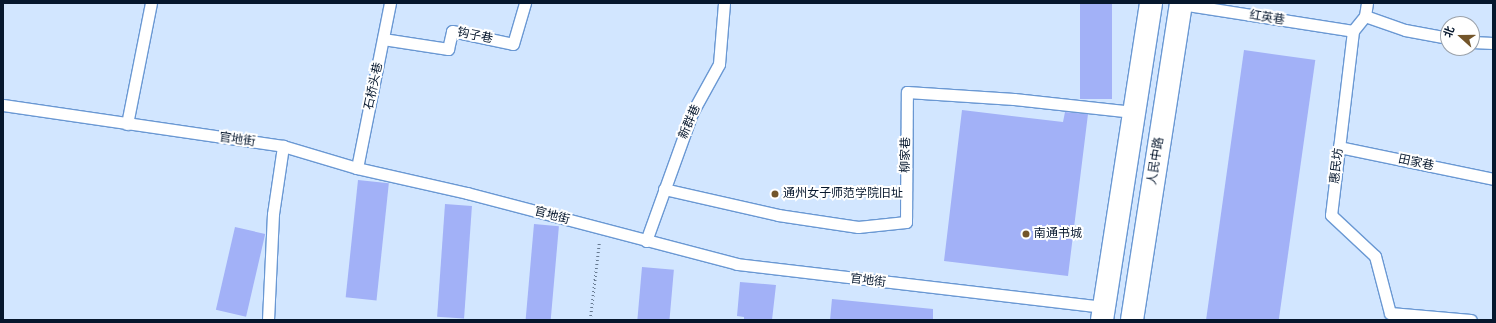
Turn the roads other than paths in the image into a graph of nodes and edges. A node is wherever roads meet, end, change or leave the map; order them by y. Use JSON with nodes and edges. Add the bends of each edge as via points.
{"nodes":[{"id":1,"x":151,"y":3,"type":"edge"},
{"id":2,"x":390,"y":3,"type":"edge"},
{"id":3,"x":525,"y":3,"type":"edge"},
{"id":4,"x":724,"y":3,"type":"edge"},
{"id":5,"x":1151,"y":3,"type":"edge"},
{"id":6,"x":1181,"y":3,"type":"edge"},
{"id":7,"x":1367,"y":3,"type":"edge"},
{"id":8,"x":1365,"y":16,"type":"junction"},
{"id":9,"x":1353,"y":31,"type":"junction"},
{"id":10,"x":1440,"y":37,"type":"edge"},
{"id":11,"x":383,"y":39,"type":"junction"},
{"id":12,"x":1480,"y":42,"type":"edge"},
{"id":13,"x":1493,"y":43,"type":"edge"},
{"id":14,"x":3,"y":105,"type":"edge"},
{"id":15,"x":1133,"y":112,"type":"junction"},
{"id":16,"x":127,"y":124,"type":"junction"},
{"id":17,"x":283,"y":146,"type":"junction"},
{"id":18,"x":1339,"y":147,"type":"junction"},
{"id":19,"x":357,"y":168,"type":"junction"},
{"id":20,"x":1493,"y":179,"type":"edge"},
{"id":21,"x":664,"y":189,"type":"junction"},
{"id":22,"x":646,"y":241,"type":"junction"},
{"id":23,"x":1103,"y":313,"type":"edge"},
{"id":24,"x":268,"y":320,"type":"edge"},
{"id":25,"x":1132,"y":320,"type":"edge"},
{"id":26,"x":1471,"y":320,"type":"edge"}],
"edges":[{"from":1,"to":16,"type":"lane"},
{"from":2,"to":11,"type":"lane","name":"石桥头巷"},
{"from":3,"to":11,"type":"lane","name":"钩子巷","via":[[513,44],[452,31],[448,49]]},
{"from":4,"to":21,"type":"lane","name":"新群巷","via":[[719,64],[692,113]]},
{"from":5,"to":15,"type":"main road"},
{"from":6,"to":9,"type":"lane","name":"红英巷"},
{"from":6,"to":25,"type":"main road","name":"人民中路"},
{"from":7,"to":8,"type":"lane"},
{"from":8,"to":9,"type":"lane"},
{"from":8,"to":10,"type":"lane","via":[[1405,30]]},
{"from":9,"to":18,"type":"lane","name":"惠民坊"},
{"from":11,"to":19,"type":"lane","name":"石桥头巷"},
{"from":12,"to":13,"type":"lane"},
{"from":14,"to":16,"type":"lane","name":"官地街"},
{"from":15,"to":21,"type":"lane","name":"柳家巷","via":[[1014,99],[907,92],[906,222],[850,226],[778,215]]},
{"from":15,"to":23,"type":"main road"},
{"from":16,"to":17,"type":"lane","name":"官地街"},
{"from":17,"to":19,"type":"lane","name":"官地街"},
{"from":17,"to":24,"type":"lane","via":[[273,214]]},
{"from":18,"to":20,"type":"lane","name":"田家巷"},
{"from":18,"to":26,"type":"lane","name":"惠民坊","via":[[1331,215],[1375,256],[1390,313]]},
{"from":19,"to":22,"type":"lane","name":"官地街","via":[[467,193]]},
{"from":21,"to":22,"type":"lane","name":"新群巷"},
{"from":22,"to":23,"type":"lane","name":"官地街","via":[[737,264]]}]}
